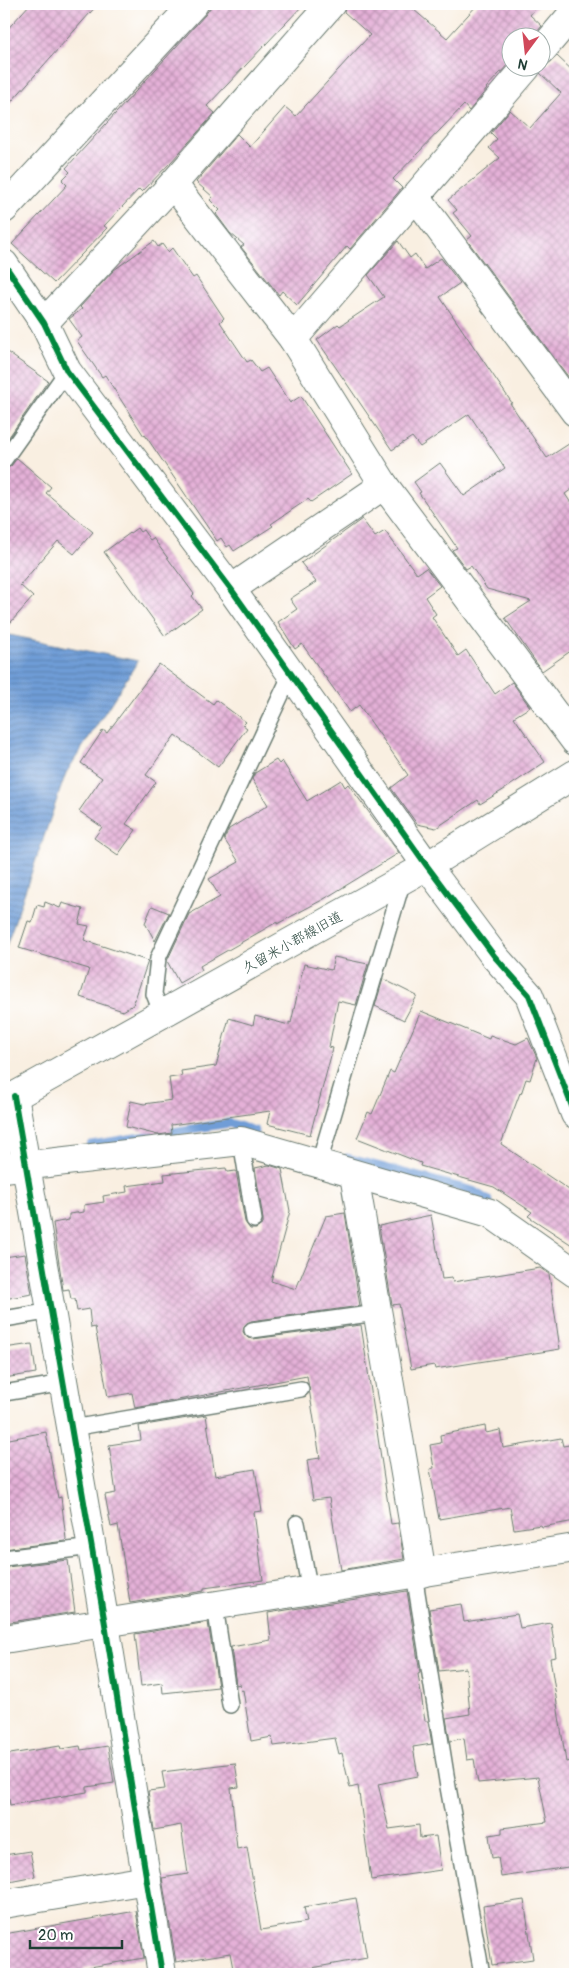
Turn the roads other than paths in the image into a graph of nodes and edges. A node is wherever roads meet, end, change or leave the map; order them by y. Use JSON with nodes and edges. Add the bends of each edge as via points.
{"nodes":[{"id":1,"x":194,"y":4,"type":"edge"},
{"id":2,"x":331,"y":4,"type":"edge"},
{"id":3,"x":571,"y":4,"type":"edge"},
{"id":4,"x":575,"y":8,"type":"edge"},
{"id":5,"x":575,"y":11,"type":"edge"},
{"id":6,"x":552,"y":38,"type":"edge"},
{"id":7,"x":517,"y":78,"type":"edge"},
{"id":8,"x":173,"y":184,"type":"junction"},
{"id":9,"x":416,"y":197,"type":"junction"},
{"id":10,"x":4,"y":209,"type":"edge"},
{"id":11,"x":4,"y":264,"type":"edge"},
{"id":12,"x":44,"y":323,"type":"junction"},
{"id":13,"x":293,"y":339,"type":"junction"},
{"id":14,"x":67,"y":371,"type":"junction"},
{"id":15,"x":575,"y":412,"type":"edge"},
{"id":16,"x":4,"y":460,"type":"edge"},
{"id":17,"x":384,"y":485,"type":"junction"},
{"id":18,"x":230,"y":589,"type":"junction"},
{"id":19,"x":292,"y":674,"type":"junction"},
{"id":20,"x":575,"y":741,"type":"edge"},
{"id":21,"x":575,"y":774,"type":"edge"},
{"id":22,"x":427,"y":866,"type":"junction"},
{"id":23,"x":403,"y":880,"type":"junction"},
{"id":24,"x":162,"y":1014,"type":"junction"},
{"id":25,"x":9,"y":1099,"type":"edge"},
{"id":26,"x":575,"y":1114,"type":"edge"},
{"id":27,"x":240,"y":1141,"type":"junction"},
{"id":28,"x":319,"y":1163,"type":"junction"},
{"id":29,"x":15,"y":1167,"type":"edge"},
{"id":30,"x":354,"y":1175,"type":"junction"},
{"id":31,"x":254,"y":1220,"type":"dead end"},
{"id":32,"x":575,"y":1273,"type":"edge"},
{"id":33,"x":52,"y":1311,"type":"junction"},
{"id":34,"x":377,"y":1313,"type":"junction"},
{"id":35,"x":4,"y":1320,"type":"edge"},
{"id":36,"x":252,"y":1330,"type":"dead end"},
{"id":37,"x":64,"y":1384,"type":"junction"},
{"id":38,"x":301,"y":1389,"type":"dead end"},
{"id":39,"x":4,"y":1393,"type":"edge"},
{"id":40,"x":72,"y":1428,"type":"junction"},
{"id":41,"x":297,"y":1523,"type":"dead end"},
{"id":42,"x":92,"y":1547,"type":"junction"},
{"id":43,"x":575,"y":1548,"type":"edge"},
{"id":44,"x":4,"y":1558,"type":"edge"},
{"id":45,"x":418,"y":1574,"type":"junction"},
{"id":46,"x":310,"y":1591,"type":"junction"},
{"id":47,"x":215,"y":1606,"type":"junction"},
{"id":48,"x":106,"y":1624,"type":"junction"},
{"id":49,"x":4,"y":1639,"type":"edge"},
{"id":50,"x":230,"y":1705,"type":"dead end"},
{"id":51,"x":147,"y":1880,"type":"junction"},
{"id":52,"x":4,"y":1904,"type":"edge"},
{"id":53,"x":162,"y":1974,"type":"edge"},
{"id":54,"x":482,"y":1974,"type":"edge"}],
"edges":[{"from":1,"to":10,"type":"street"},
{"from":2,"to":8,"type":"street"},
{"from":3,"to":4,"type":"street"},
{"from":5,"to":6,"type":"street"},
{"from":7,"to":9,"type":"street"},
{"from":8,"to":12,"type":"street"},
{"from":8,"to":13,"type":"street"},
{"from":9,"to":13,"type":"street"},
{"from":9,"to":15,"type":"street"},
{"from":11,"to":12,"type":"street"},
{"from":12,"to":14,"type":"street"},
{"from":13,"to":17,"type":"street"},
{"from":14,"to":16,"type":"lane"},
{"from":14,"to":18,"type":"street"},
{"from":17,"to":18,"type":"street"},
{"from":17,"to":20,"type":"street"},
{"from":18,"to":19,"type":"street"},
{"from":19,"to":22,"type":"street"},
{"from":19,"to":24,"type":"lane","via":[[158,958],[154,994]]},
{"from":21,"to":22,"type":"street","name":"久留米小郡線旧道"},
{"from":22,"to":23,"type":"street","name":"久留米小郡線旧道"},
{"from":22,"to":26,"type":"street","via":[[495,957],[529,995]]},
{"from":23,"to":24,"type":"street","name":"久留米小郡線旧道"},
{"from":23,"to":28,"type":"lane"},
{"from":24,"to":25,"type":"street","name":"久留米小郡線旧道"},
{"from":25,"to":29,"type":"street"},
{"from":27,"to":28,"type":"street"},
{"from":27,"to":29,"type":"street"},
{"from":27,"to":31,"type":"lane"},
{"from":28,"to":30,"type":"street"},
{"from":29,"to":33,"type":"street"},
{"from":30,"to":32,"type":"street","via":[[490,1213]]},
{"from":30,"to":34,"type":"street"},
{"from":33,"to":35,"type":"lane"},
{"from":33,"to":37,"type":"street"},
{"from":34,"to":36,"type":"lane"},
{"from":34,"to":45,"type":"street"},
{"from":37,"to":39,"type":"lane"},
{"from":37,"to":40,"type":"street"},
{"from":38,"to":40,"type":"lane"},
{"from":40,"to":42,"type":"street"},
{"from":41,"to":46,"type":"lane"},
{"from":42,"to":44,"type":"lane"},
{"from":42,"to":48,"type":"street"},
{"from":43,"to":45,"type":"street"},
{"from":45,"to":46,"type":"street"},
{"from":45,"to":54,"type":"lane","via":[[448,1787]]},
{"from":46,"to":47,"type":"street"},
{"from":47,"to":48,"type":"street"},
{"from":47,"to":50,"type":"lane"},
{"from":48,"to":49,"type":"street"},
{"from":48,"to":51,"type":"street"},
{"from":51,"to":52,"type":"street"},
{"from":51,"to":53,"type":"street"}]}
